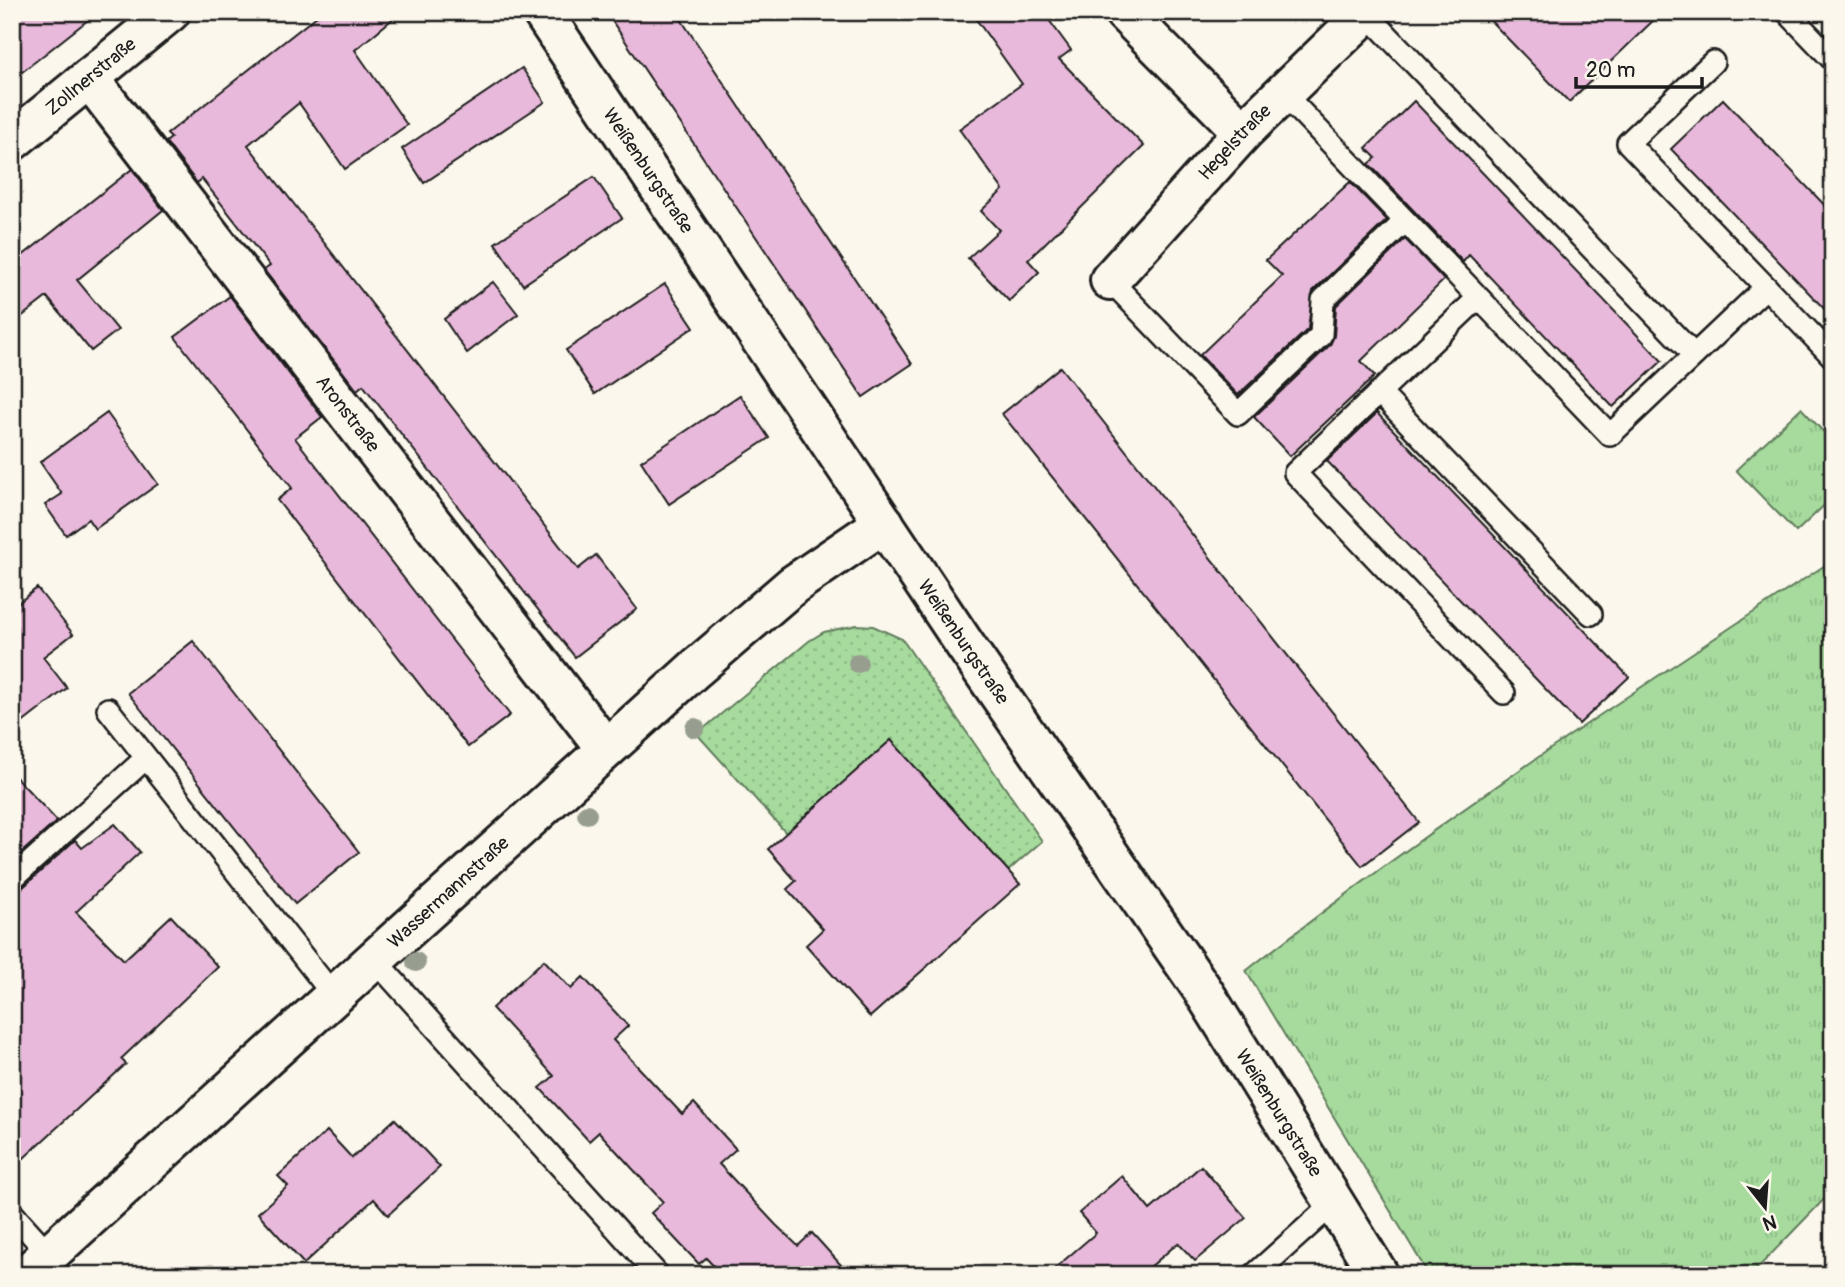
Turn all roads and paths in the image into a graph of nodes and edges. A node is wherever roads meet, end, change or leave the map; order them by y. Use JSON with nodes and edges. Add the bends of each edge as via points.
{"nodes":[{"id":1,"x":170,"y":12,"type":"edge"},
{"id":2,"x":542,"y":12,"type":"edge"},
{"id":3,"x":1124,"y":12,"type":"edge"},
{"id":4,"x":1787,"y":12,"type":"edge"},
{"id":5,"x":1366,"y":13,"type":"edge"},
{"id":6,"x":1833,"y":60,"type":"edge"},
{"id":7,"x":1713,"y":62,"type":"dead end"},
{"id":8,"x":89,"y":78,"type":"junction"},
{"id":9,"x":1283,"y":93,"type":"junction"},
{"id":10,"x":1244,"y":132,"type":"junction"},
{"id":11,"x":12,"y":141,"type":"edge"},
{"id":12,"x":1405,"y":222,"type":"junction"},
{"id":13,"x":1110,"y":280,"type":"joint"},
{"id":14,"x":1766,"y":287,"type":"junction"},
{"id":15,"x":1478,"y":298,"type":"junction"},
{"id":16,"x":1694,"y":355,"type":"junction"},
{"id":17,"x":1833,"y":357,"type":"edge"},
{"id":18,"x":1379,"y":392,"type":"junction"},
{"id":19,"x":884,"y":523,"type":"junction"},
{"id":20,"x":1591,"y":614,"type":"dead end"},
{"id":21,"x":1504,"y":693,"type":"dead end"},
{"id":22,"x":108,"y":709,"type":"dead end"},
{"id":23,"x":606,"y":749,"type":"junction"},
{"id":24,"x":146,"y":758,"type":"junction"},
{"id":25,"x":12,"y":879,"type":"edge"},
{"id":26,"x":374,"y":959,"type":"junction"},
{"id":27,"x":334,"y":996,"type":"junction"},
{"id":28,"x":1334,"y":1203,"type":"junction"},
{"id":29,"x":12,"y":1213,"type":"edge"},
{"id":30,"x":37,"y":1264,"type":"edge"},
{"id":31,"x":659,"y":1275,"type":"edge"},
{"id":32,"x":1254,"y":1275,"type":"edge"},
{"id":33,"x":1379,"y":1275,"type":"edge"}],
"edges":[{"from":1,"to":8,"type":"street","name":"Zollnerstraße"},
{"from":2,"to":19,"type":"street","name":"Weißenburgstraße"},
{"from":3,"to":10,"type":"street"},
{"from":4,"to":6,"type":"lane"},
{"from":5,"to":9,"type":"street","name":"Hegelstraße"},
{"from":5,"to":16,"type":"lane"},
{"from":7,"to":14,"type":"lane","via":[[1628,143]]},
{"from":8,"to":11,"type":"street","name":"Zollnerstraße"},
{"from":8,"to":23,"type":"street","name":"Aronstraße"},
{"from":9,"to":10,"type":"street","name":"Hegelstraße"},
{"from":9,"to":12,"type":"lane"},
{"from":10,"to":13,"type":"street","name":"Hegelstraße"},
{"from":12,"to":13,"type":"lane","via":[[1323,300],[1321,335],[1238,414]]},
{"from":12,"to":15,"type":"lane"},
{"from":14,"to":16,"type":"lane"},
{"from":14,"to":17,"type":"lane"},
{"from":15,"to":16,"type":"lane","via":[[1610,435]]},
{"from":15,"to":18,"type":"lane"},
{"from":18,"to":20,"type":"lane"},
{"from":18,"to":21,"type":"lane","via":[[1295,473]]},
{"from":19,"to":23,"type":"street","name":"Wassermannstraße","via":[[793,585]]},
{"from":19,"to":28,"type":"street","name":"Weißenburgstraße","via":[[1202,989]]},
{"from":22,"to":24,"type":"lane"},
{"from":23,"to":26,"type":"street","name":"Wassermannstraße"},
{"from":24,"to":25,"type":"lane"},
{"from":24,"to":27,"type":"lane"},
{"from":26,"to":27,"type":"street","name":"Wassermannstraße"},
{"from":26,"to":31,"type":"lane"},
{"from":27,"to":30,"type":"street","name":"Wassermannstraße"},
{"from":28,"to":32,"type":"lane"},
{"from":28,"to":33,"type":"street","name":"Weißenburgstraße"},
{"from":29,"to":30,"type":"lane"}]}
